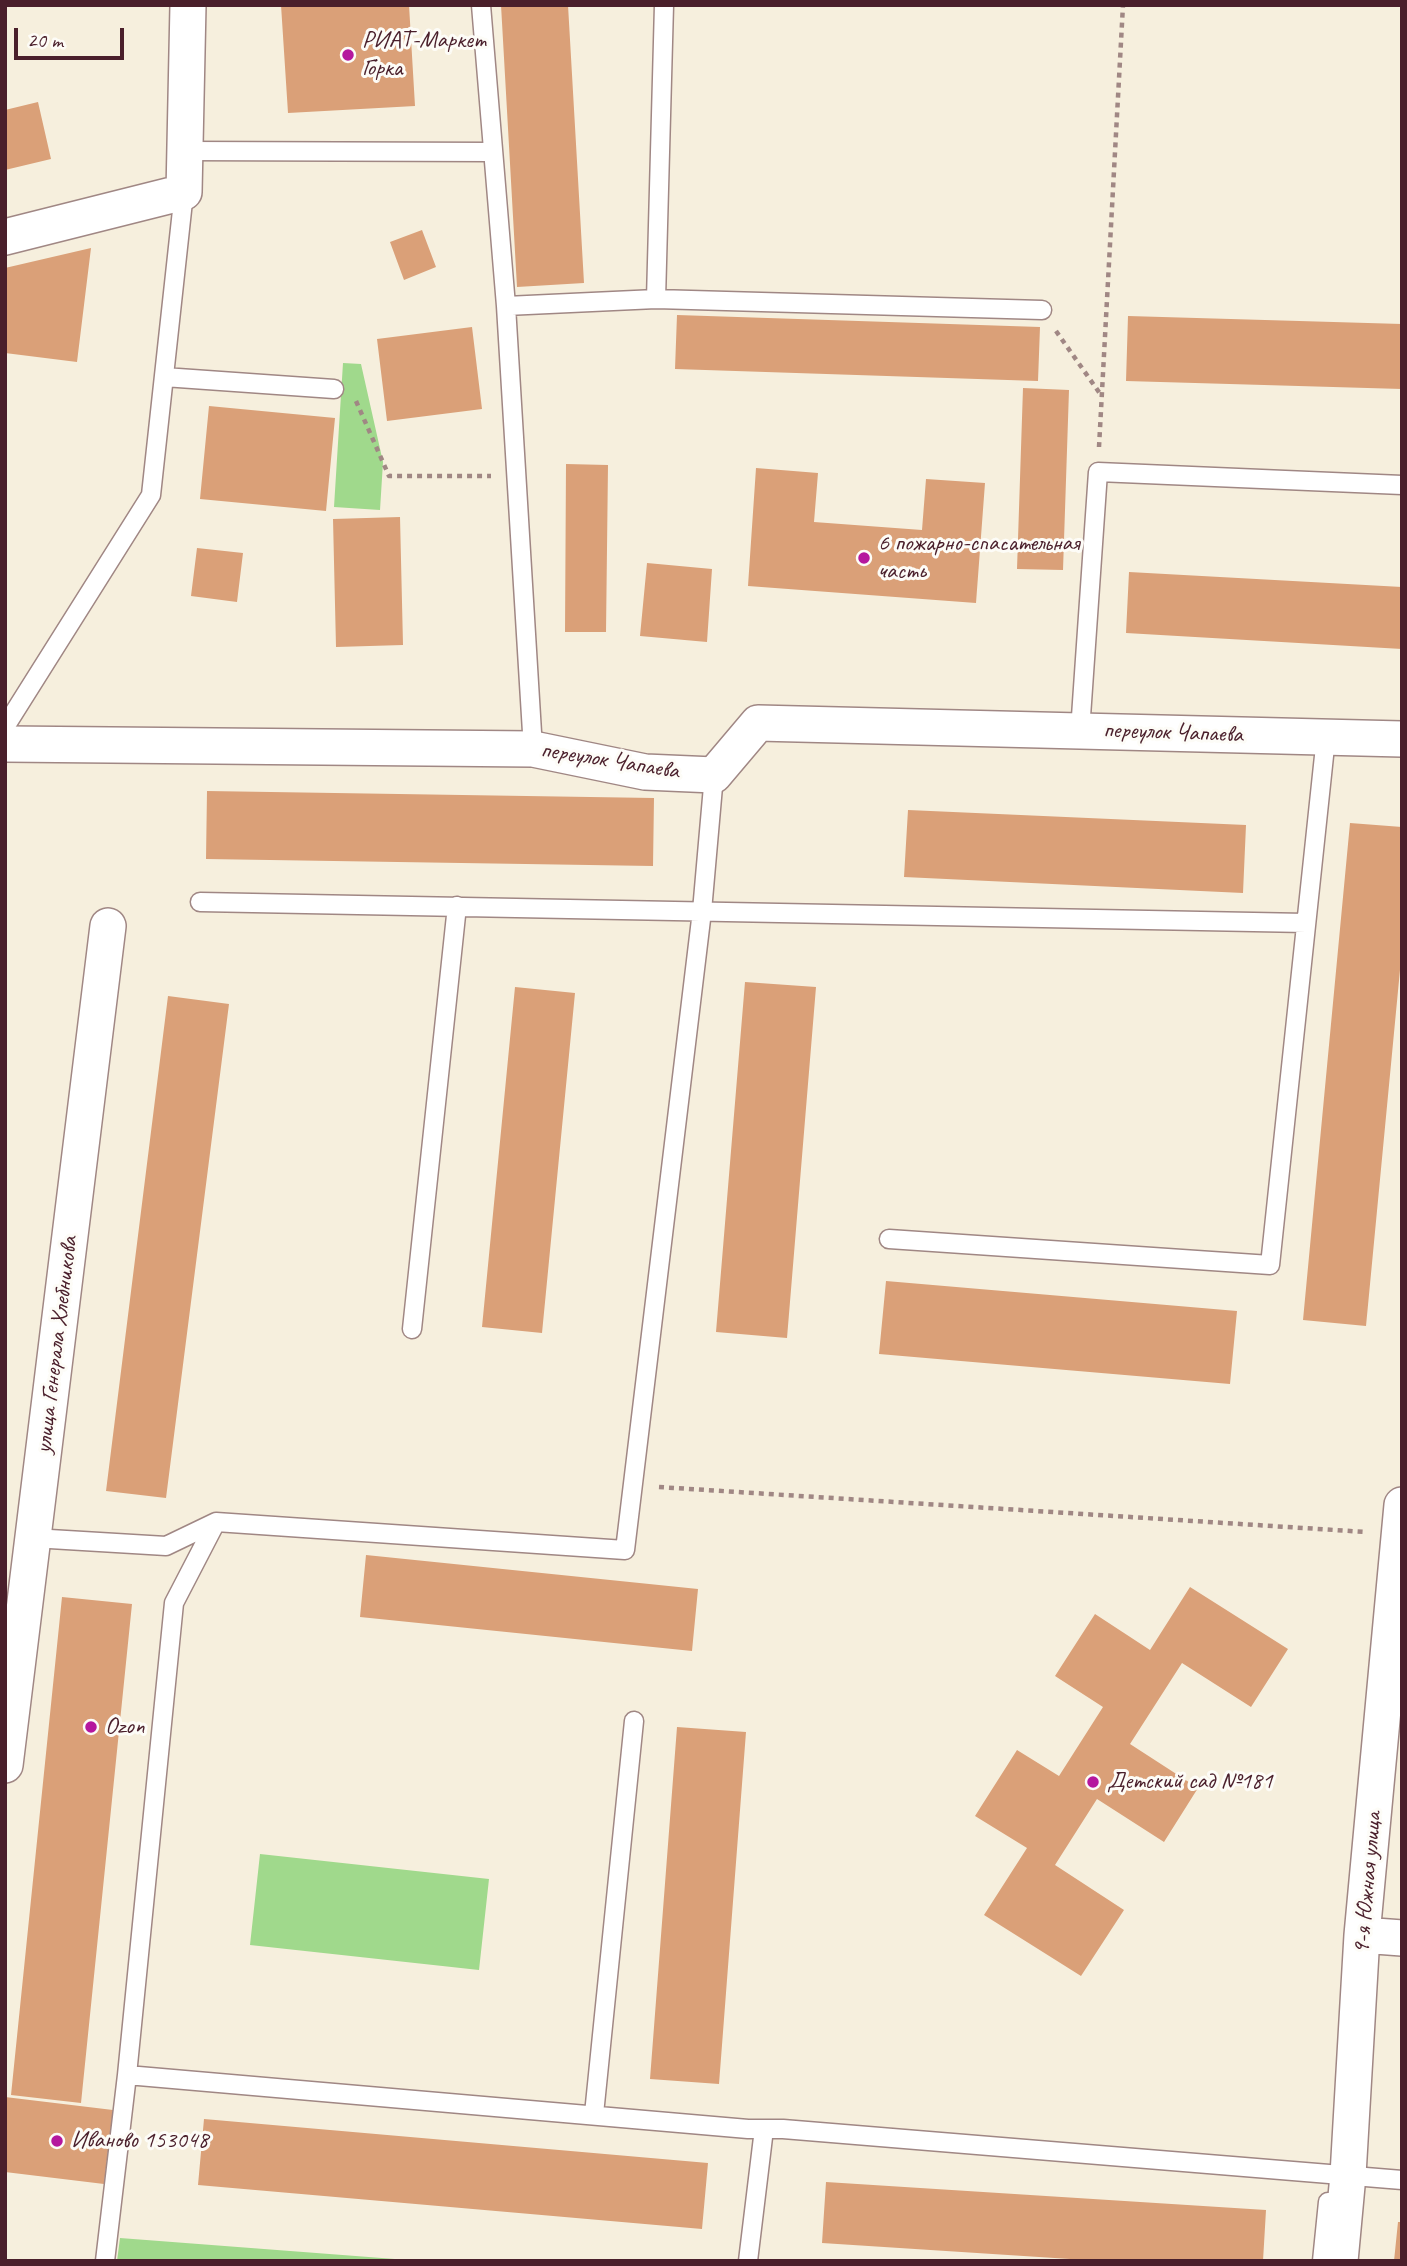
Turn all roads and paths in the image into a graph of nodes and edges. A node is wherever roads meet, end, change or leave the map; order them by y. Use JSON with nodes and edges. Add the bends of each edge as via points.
{"nodes":[{"id":1,"x":188,"y":5,"type":"edge"},
{"id":2,"x":481,"y":5,"type":"edge"},
{"id":3,"x":664,"y":5,"type":"edge"},
{"id":4,"x":1123,"y":5,"type":"edge"},
{"id":5,"x":185,"y":152,"type":"junction"},
{"id":6,"x":493,"y":152,"type":"junction"},
{"id":7,"x":184,"y":192,"type":"junction"},
{"id":8,"x":5,"y":237,"type":"edge"},
{"id":9,"x":656,"y":299,"type":"junction"},
{"id":10,"x":506,"y":306,"type":"junction"},
{"id":11,"x":1042,"y":310,"type":"joint"},
{"id":12,"x":164,"y":377,"type":"junction"},
{"id":13,"x":334,"y":388,"type":"joint"},
{"id":14,"x":1102,"y":397,"type":"junction"},
{"id":15,"x":1098,"y":472,"type":"junction"},
{"id":16,"x":516,"y":477,"type":"junction"},
{"id":17,"x":1402,"y":485,"type":"edge"},
{"id":18,"x":5,"y":727,"type":"edge"},
{"id":19,"x":1080,"y":731,"type":"junction"},
{"id":20,"x":1326,"y":737,"type":"junction"},
{"id":21,"x":1402,"y":739,"type":"edge"},
{"id":22,"x":5,"y":744,"type":"edge"},
{"id":23,"x":533,"y":749,"type":"junction"},
{"id":24,"x":713,"y":775,"type":"junction"},
{"id":25,"x":200,"y":902,"type":"dead end"},
{"id":26,"x":457,"y":906,"type":"junction"},
{"id":27,"x":702,"y":911,"type":"junction"},
{"id":28,"x":1306,"y":923,"type":"junction"},
{"id":29,"x":108,"y":926,"type":"dead end"},
{"id":30,"x":889,"y":1239,"type":"dead end"},
{"id":31,"x":412,"y":1329,"type":"dead end"},
{"id":32,"x":633,"y":1486,"type":"junction"},
{"id":33,"x":1401,"y":1520,"type":"edge"},
{"id":34,"x":216,"y":1522,"type":"junction"},
{"id":35,"x":33,"y":1538,"type":"junction"},
{"id":36,"x":1396,"y":1648,"type":"edge"},
{"id":37,"x":634,"y":1721,"type":"dead end"},
{"id":38,"x":5,"y":1765,"type":"edge"},
{"id":39,"x":1362,"y":1935,"type":"junction"},
{"id":40,"x":1402,"y":1938,"type":"edge"},
{"id":41,"x":127,"y":2075,"type":"junction"},
{"id":42,"x":594,"y":2114,"type":"junction"},
{"id":43,"x":764,"y":2129,"type":"junction"},
{"id":44,"x":1339,"y":2174,"type":"junction"},
{"id":45,"x":1402,"y":2180,"type":"edge"},
{"id":46,"x":106,"y":2261,"type":"edge"},
{"id":47,"x":748,"y":2261,"type":"edge"},
{"id":48,"x":1322,"y":2261,"type":"edge"},
{"id":49,"x":1340,"y":2261,"type":"edge"}],
"edges":[{"from":1,"to":5,"type":"street"},
{"from":2,"to":6,"type":"lane"},
{"from":3,"to":9,"type":"lane"},
{"from":4,"to":14,"type":"path"},
{"from":5,"to":6,"type":"lane"},
{"from":5,"to":7,"type":"street"},
{"from":6,"to":10,"type":"lane"},
{"from":7,"to":8,"type":"street"},
{"from":7,"to":12,"type":"lane"},
{"from":9,"to":10,"type":"lane"},
{"from":9,"to":11,"type":"lane"},
{"from":10,"to":16,"type":"lane"},
{"from":11,"to":14,"type":"path"},
{"from":12,"to":13,"type":"lane"},
{"from":12,"to":18,"type":"lane","via":[[151,495]]},
{"from":13,"to":16,"type":"path","via":[[355,398],[389,476]]},
{"from":14,"to":15,"type":"path"},
{"from":15,"to":17,"type":"lane"},
{"from":15,"to":19,"type":"lane"},
{"from":16,"to":23,"type":"lane"},
{"from":19,"to":20,"type":"street","name":"переулок Чапаева"},
{"from":19,"to":24,"type":"street","name":"переулок Чапаева","via":[[758,723]]},
{"from":20,"to":21,"type":"street","name":"переулок Чапаева"},
{"from":20,"to":28,"type":"lane"},
{"from":22,"to":23,"type":"street","name":"переулок Чапаева"},
{"from":23,"to":24,"type":"street","name":"переулок Чапаева","via":[[645,772]]},
{"from":24,"to":27,"type":"lane"},
{"from":25,"to":26,"type":"lane"},
{"from":26,"to":27,"type":"lane"},
{"from":26,"to":31,"type":"lane"},
{"from":27,"to":28,"type":"lane"},
{"from":27,"to":32,"type":"lane"},
{"from":28,"to":30,"type":"lane","via":[[1270,1265]]},
{"from":29,"to":35,"type":"street","name":"улица Генерала Хлебникова"},
{"from":32,"to":33,"type":"path"},
{"from":32,"to":34,"type":"lane","via":[[625,1550]]},
{"from":33,"to":36,"type":"street","name":"9-я Южная улица"},
{"from":34,"to":35,"type":"lane","via":[[166,1546]]},
{"from":34,"to":41,"type":"lane","via":[[174,1604]]},
{"from":35,"to":38,"type":"street","name":"улица Генерала Хлебникова"},
{"from":36,"to":39,"type":"street","name":"9-я Южная улица"},
{"from":37,"to":42,"type":"lane"},
{"from":39,"to":40,"type":"street"},
{"from":39,"to":44,"type":"street","name":"9-я Южная улица"},
{"from":41,"to":42,"type":"lane"},
{"from":41,"to":46,"type":"lane"},
{"from":42,"to":43,"type":"lane"},
{"from":43,"to":44,"type":"lane"},
{"from":43,"to":47,"type":"lane"},
{"from":44,"to":45,"type":"lane"},
{"from":44,"to":48,"type":"lane"},
{"from":44,"to":49,"type":"street","name":"9-я Южная улица"}]}
